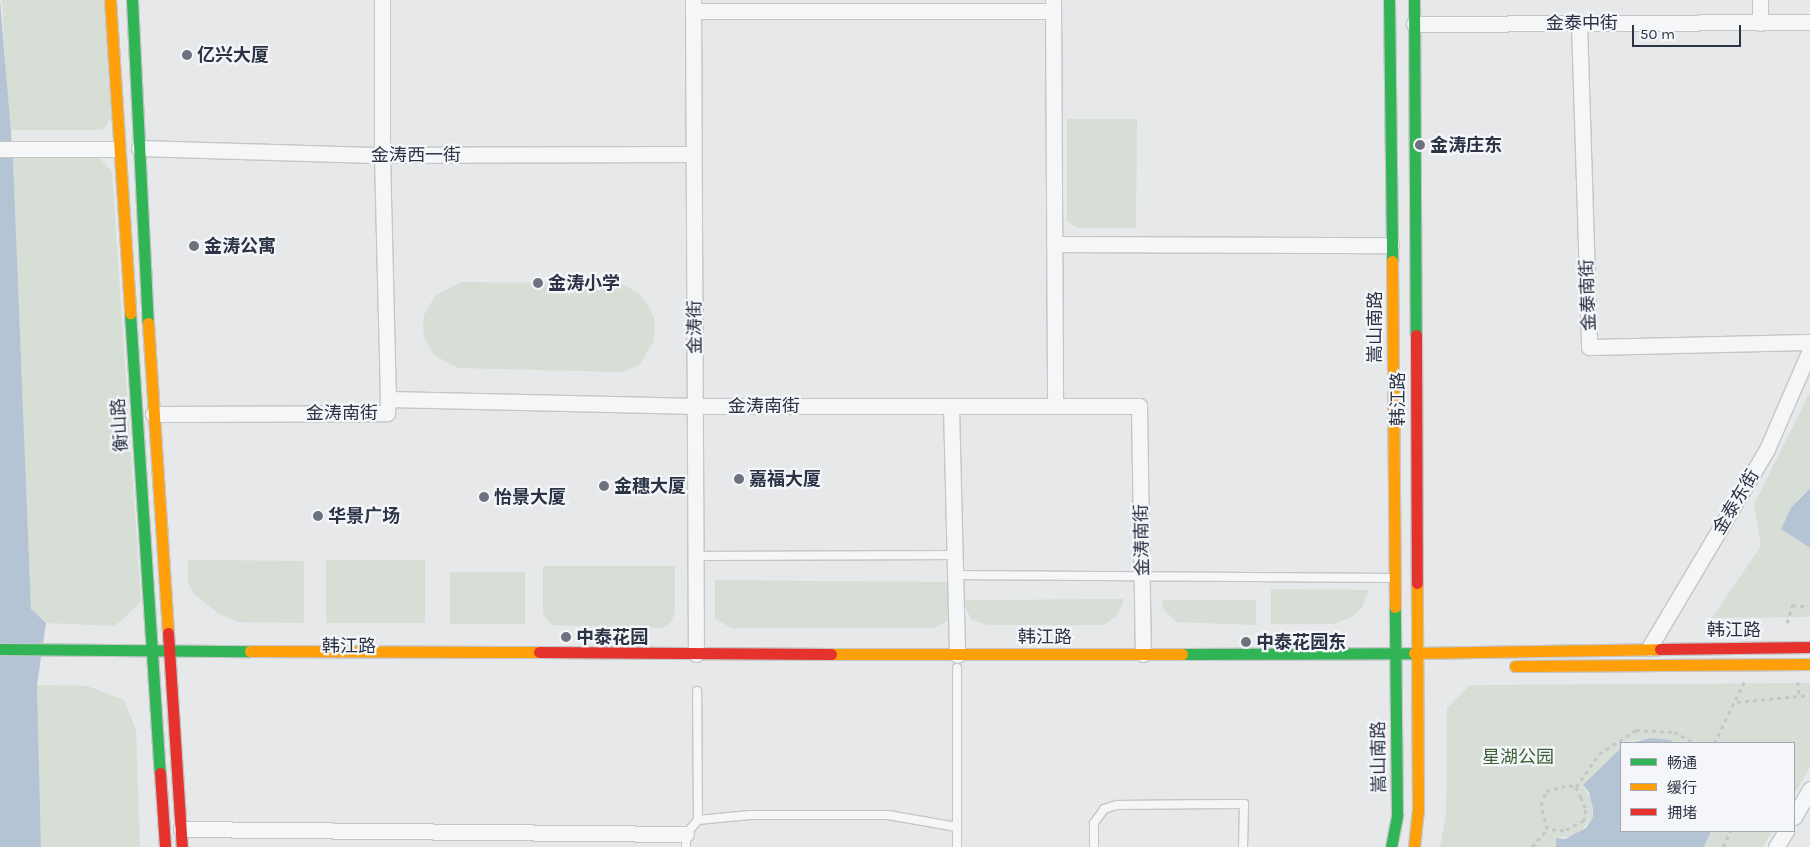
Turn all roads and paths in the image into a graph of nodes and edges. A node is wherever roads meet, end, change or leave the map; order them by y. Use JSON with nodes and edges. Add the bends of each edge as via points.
{"nodes":[{"id":1,"x":110,"y":0,"type":"edge"},
{"id":2,"x":132,"y":0,"type":"edge"},
{"id":3,"x":382,"y":0,"type":"edge"},
{"id":4,"x":1389,"y":0,"type":"edge"},
{"id":5,"x":1414,"y":0,"type":"edge"},
{"id":6,"x":1760,"y":0,"type":"edge"},
{"id":7,"x":692,"y":5,"type":"edge"},
{"id":8,"x":1053,"y":5,"type":"edge"},
{"id":9,"x":1760,"y":22,"type":"junction"},
{"id":10,"x":1810,"y":22,"type":"edge"},
{"id":11,"x":1414,"y":24,"type":"junction"},
{"id":12,"x":1579,"y":24,"type":"junction"},
{"id":13,"x":140,"y":148,"type":"junction"},
{"id":14,"x":0,"y":149,"type":"edge"},
{"id":15,"x":118,"y":149,"type":"junction"},
{"id":16,"x":694,"y":154,"type":"junction"},
{"id":17,"x":382,"y":155,"type":"junction"},
{"id":18,"x":1054,"y":244,"type":"junction"},
{"id":19,"x":1391,"y":245,"type":"junction"},
{"id":20,"x":1810,"y":342,"type":"edge"},
{"id":21,"x":1810,"y":350,"type":"edge"},
{"id":22,"x":388,"y":399,"type":"junction"},
{"id":23,"x":695,"y":406,"type":"junction"},
{"id":24,"x":951,"y":406,"type":"junction"},
{"id":25,"x":1055,"y":406,"type":"junction"},
{"id":26,"x":153,"y":414,"type":"junction"},
{"id":27,"x":954,"y":555,"type":"junction"},
{"id":28,"x":696,"y":556,"type":"junction"},
{"id":29,"x":955,"y":576,"type":"junction"},
{"id":30,"x":1142,"y":576,"type":"junction"},
{"id":31,"x":1394,"y":578,"type":"junction"},
{"id":32,"x":1804,"y":606,"type":"dead end"},
{"id":33,"x":1787,"y":622,"type":"dead end"},
{"id":34,"x":1810,"y":647,"type":"edge"},
{"id":35,"x":1649,"y":648,"type":"junction"},
{"id":36,"x":0,"y":649,"type":"edge"},
{"id":37,"x":155,"y":650,"type":"junction"},
{"id":38,"x":171,"y":651,"type":"junction"},
{"id":39,"x":1395,"y":653,"type":"junction"},
{"id":40,"x":1417,"y":653,"type":"junction"},
{"id":41,"x":56,"y":654,"type":"junction"},
{"id":42,"x":1144,"y":654,"type":"junction"},
{"id":43,"x":0,"y":660,"type":"edge"},
{"id":44,"x":697,"y":660,"type":"junction"},
{"id":45,"x":156,"y":663,"type":"junction"},
{"id":46,"x":171,"y":663,"type":"junction"},
{"id":47,"x":371,"y":664,"type":"dead end"},
{"id":48,"x":1810,"y":664,"type":"edge"},
{"id":49,"x":957,"y":665,"type":"junction"},
{"id":50,"x":1390,"y":666,"type":"junction"},
{"id":51,"x":1417,"y":666,"type":"junction"},
{"id":52,"x":1431,"y":666,"type":"dead end"},
{"id":53,"x":1506,"y":666,"type":"dead end"},
{"id":54,"x":1746,"y":676,"type":"dead end"},
{"id":55,"x":1798,"y":676,"type":"dead end"},
{"id":56,"x":697,"y":691,"type":"dead end"},
{"id":57,"x":1799,"y":695,"type":"junction"},
{"id":58,"x":1810,"y":695,"type":"edge"},
{"id":59,"x":1737,"y":702,"type":"junction"},
{"id":60,"x":1694,"y":742,"type":"edge"},
{"id":61,"x":1715,"y":742,"type":"edge"},
{"id":62,"x":1576,"y":787,"type":"junction"},
{"id":63,"x":1810,"y":790,"type":"edge"},
{"id":64,"x":1795,"y":815,"type":"edge"},
{"id":65,"x":698,"y":820,"type":"junction"},
{"id":66,"x":957,"y":827,"type":"junction"},
{"id":67,"x":181,"y":829,"type":"junction"},
{"id":68,"x":1547,"y":829,"type":"junction"},
{"id":69,"x":1730,"y":832,"type":"edge"},
{"id":70,"x":1785,"y":832,"type":"edge"},
{"id":71,"x":686,"y":841,"type":"edge"},
{"id":72,"x":166,"y":847,"type":"edge"},
{"id":73,"x":182,"y":847,"type":"edge"},
{"id":74,"x":957,"y":847,"type":"edge"},
{"id":75,"x":1094,"y":847,"type":"edge"},
{"id":76,"x":1244,"y":847,"type":"edge"},
{"id":77,"x":1391,"y":847,"type":"edge"},
{"id":78,"x":1414,"y":847,"type":"edge"},
{"id":79,"x":1532,"y":847,"type":"edge"},
{"id":80,"x":1722,"y":847,"type":"edge"},
{"id":81,"x":1776,"y":847,"type":"edge"}],
"edges":[{"from":1,"to":15,"type":"street","name":"衡山路"},
{"from":2,"to":13,"type":"street","name":"衡山路"},
{"from":3,"to":17,"type":"street"},
{"from":4,"to":19,"type":"street","name":"嵩山南路"},
{"from":5,"to":11,"type":"street"},
{"from":6,"to":9,"type":"street"},
{"from":7,"to":8,"type":"street"},
{"from":7,"to":16,"type":"street","name":"金涛街"},
{"from":8,"to":18,"type":"street"},
{"from":9,"to":10,"type":"street","name":"金泰中街"},
{"from":9,"to":12,"type":"street","name":"金泰中街"},
{"from":11,"to":12,"type":"street","name":"金泰中街"},
{"from":11,"to":40,"type":"street","name":"韩江路"},
{"from":12,"to":20,"type":"street","name":"金泰南街","via":[[1589,346]]},
{"from":13,"to":17,"type":"street","name":"金涛西一街"},
{"from":13,"to":26,"type":"street","name":"衡山路"},
{"from":14,"to":15,"type":"street"},
{"from":15,"to":37,"type":"street","name":"衡山路"},
{"from":16,"to":17,"type":"street","name":"金涛西一街"},
{"from":16,"to":23,"type":"street","name":"金涛街"},
{"from":17,"to":22,"type":"street"},
{"from":18,"to":19,"type":"street"},
{"from":18,"to":25,"type":"street"},
{"from":19,"to":31,"type":"street","name":"嵩山南路"},
{"from":21,"to":35,"type":"street","name":"金泰东街","via":[[1767,449]]},
{"from":22,"to":23,"type":"street","name":"金涛南街"},
{"from":22,"to":26,"type":"street","name":"金涛南街","via":[[387,413]]},
{"from":23,"to":24,"type":"street","name":"金涛南街"},
{"from":23,"to":28,"type":"street","name":"金涛街"},
{"from":24,"to":25,"type":"street","name":"金涛南街"},
{"from":24,"to":27,"type":"street"},
{"from":25,"to":30,"type":"street","name":"金涛南街","via":[[1139,406]]},
{"from":26,"to":38,"type":"street","name":"衡山路"},
{"from":27,"to":28,"type":"lane"},
{"from":27,"to":29,"type":"street"},
{"from":28,"to":44,"type":"street","name":"金涛街"},
{"from":29,"to":30,"type":"lane"},
{"from":29,"to":49,"type":"street"},
{"from":30,"to":31,"type":"lane"},
{"from":30,"to":42,"type":"street","name":"金涛南街"},
{"from":31,"to":39,"type":"street","name":"嵩山南路"},
{"from":32,"to":33,"type":"path","via":[[1792,605]]},
{"from":34,"to":35,"type":"street","name":"韩江路"},
{"from":35,"to":40,"type":"street","name":"韩江路"},
{"from":36,"to":41,"type":"street","name":"韩江路"},
{"from":37,"to":38,"type":"street","name":"韩江路"},
{"from":37,"to":41,"type":"street","name":"韩江路"},
{"from":37,"to":45,"type":"street","name":"衡山路"},
{"from":38,"to":44,"type":"street","name":"韩江路"},
{"from":38,"to":46,"type":"street","name":"衡山路"},
{"from":39,"to":40,"type":"street","name":"韩江路"},
{"from":39,"to":42,"type":"street","name":"韩江路"},
{"from":39,"to":50,"type":"street"},
{"from":40,"to":51,"type":"street","name":"韩江路"},
{"from":41,"to":43,"type":"street","name":"韩江路"},
{"from":41,"to":45,"type":"street","name":"韩江路"},
{"from":42,"to":49,"type":"street","name":"韩江路"},
{"from":44,"to":49,"type":"street","name":"韩江路"},
{"from":45,"to":46,"type":"street","name":"韩江路"},
{"from":45,"to":72,"type":"street","name":"衡山路"},
{"from":46,"to":47,"type":"street","name":"韩江路"},
{"from":46,"to":67,"type":"street","name":"衡山路"},
{"from":48,"to":53,"type":"street","name":"韩江路"},
{"from":49,"to":66,"type":"lane"},
{"from":50,"to":51,"type":"street"},
{"from":50,"to":77,"type":"street","name":"嵩山南路","via":[[1397,816]]},
{"from":51,"to":52,"type":"street"},
{"from":51,"to":78,"type":"street","via":[[1418,811]]},
{"from":54,"to":59,"type":"path"},
{"from":55,"to":57,"type":"path"},
{"from":56,"to":65,"type":"lane"},
{"from":57,"to":58,"type":"path"},
{"from":57,"to":59,"type":"path"},
{"from":59,"to":61,"type":"path"},
{"from":60,"to":62,"type":"path","via":[[1674,732],[1636,730],[1599,754]]},
{"from":62,"to":68,"type":"path","via":[[1569,785],[1546,791],[1541,805]]},
{"from":62,"to":68,"type":"path","via":[[1586,810],[1584,820],[1564,831]]},
{"from":63,"to":64,"type":"street"},
{"from":65,"to":66,"type":"lane","via":[[750,815],[888,815]]},
{"from":65,"to":71,"type":"lane"},
{"from":66,"to":74,"type":"lane"},
{"from":67,"to":71,"type":"street"},
{"from":67,"to":73,"type":"street","name":"衡山路"},
{"from":68,"to":79,"type":"path"},
{"from":69,"to":80,"type":"path"},
{"from":70,"to":81,"type":"street"},
{"from":75,"to":76,"type":"lane","via":[[1094,823],[1104,809],[1117,805],[1244,804]]}]}
